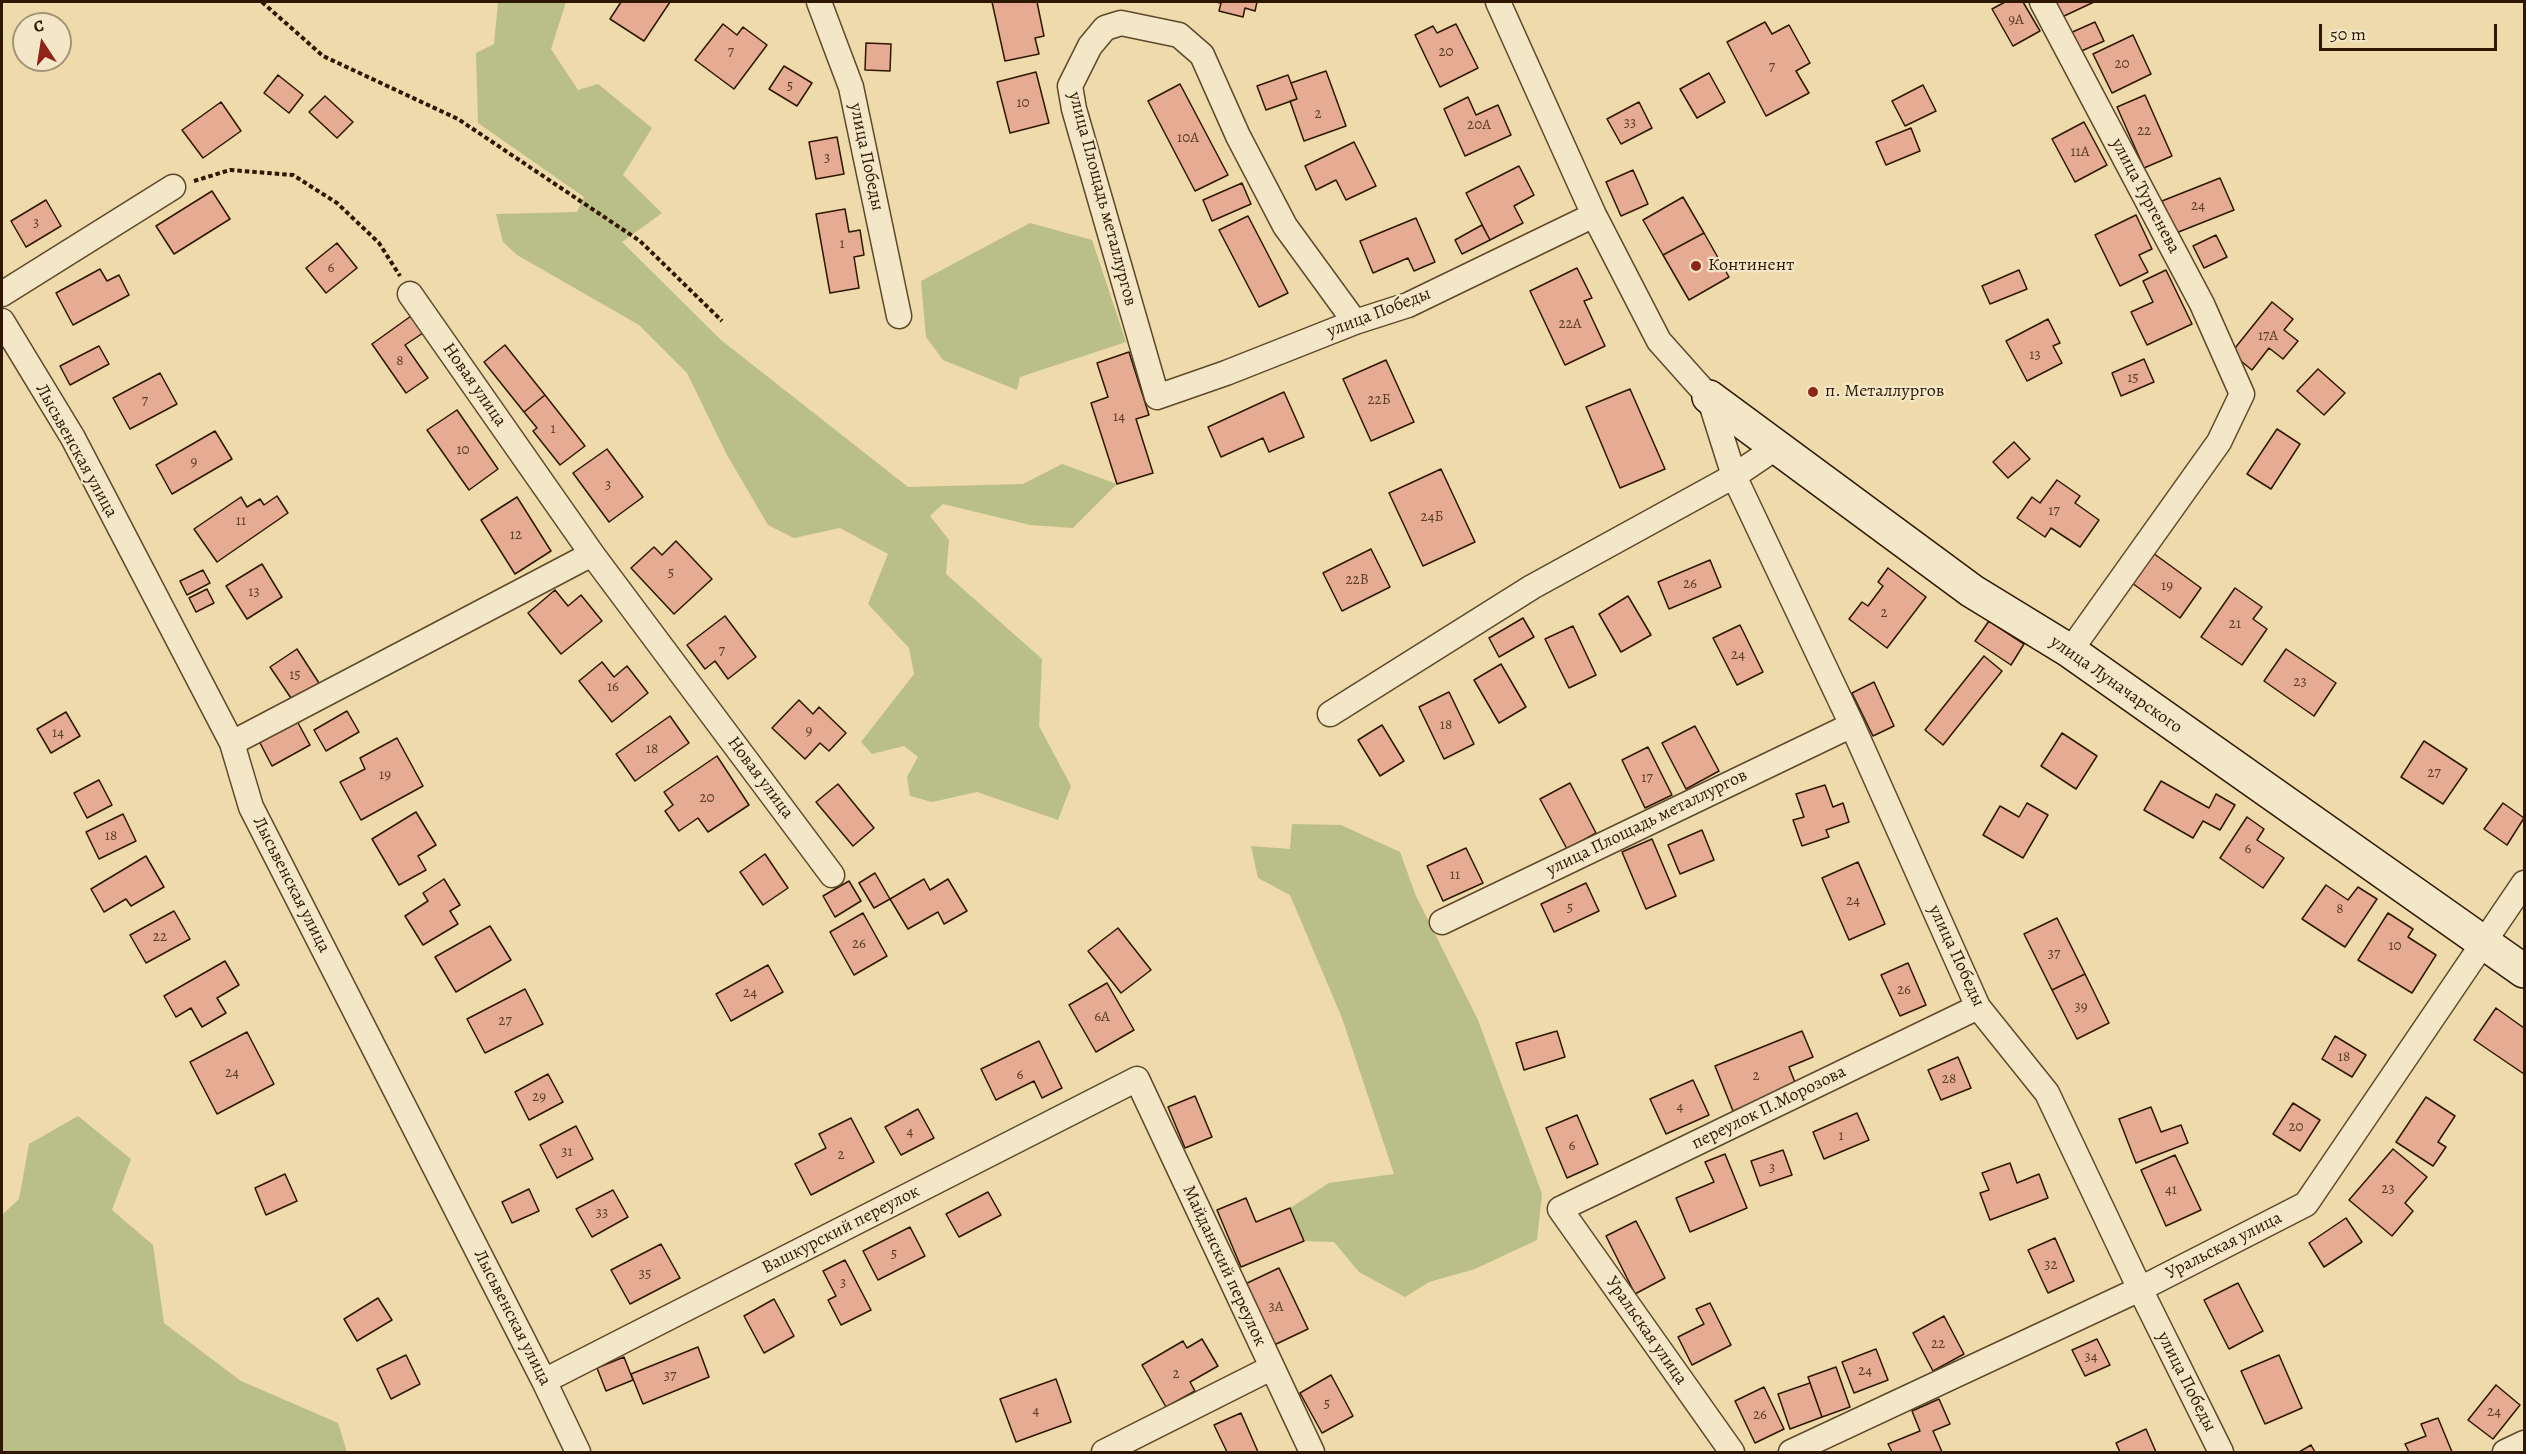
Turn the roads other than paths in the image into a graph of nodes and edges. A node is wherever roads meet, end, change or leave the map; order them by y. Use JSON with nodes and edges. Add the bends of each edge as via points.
{"nodes":[{"id":1,"x":819,"y":2,"type":"edge"},
{"id":2,"x":1498,"y":2,"type":"edge"},
{"id":3,"x":2042,"y":2,"type":"edge"},
{"id":4,"x":173,"y":187,"type":"road end"},
{"id":5,"x":1594,"y":214,"type":"junction"},
{"id":6,"x":2,"y":294,"type":"edge"},
{"id":7,"x":410,"y":294,"type":"road end"},
{"id":8,"x":899,"y":316,"type":"dead end"},
{"id":9,"x":2,"y":321,"type":"edge"},
{"id":10,"x":1355,"y":322,"type":"junction"},
{"id":11,"x":1157,"y":397,"type":"joint"},
{"id":12,"x":1709,"y":397,"type":"junction"},
{"id":13,"x":1777,"y":447,"type":"junction"},
{"id":14,"x":1734,"y":476,"type":"junction"},
{"id":15,"x":592,"y":554,"type":"junction"},
{"id":16,"x":2070,"y":651,"type":"junction"},
{"id":17,"x":1330,"y":714,"type":"dead end"},
{"id":18,"x":1852,"y":725,"type":"junction"},
{"id":19,"x":232,"y":743,"type":"junction"},
{"id":20,"x":832,"y":875,"type":"dead end"},
{"id":21,"x":2524,"y":883,"type":"edge"},
{"id":22,"x":1442,"y":922,"type":"dead end"},
{"id":23,"x":2482,"y":943,"type":"junction"},
{"id":24,"x":2524,"y":971,"type":"edge"},
{"id":25,"x":1978,"y":1007,"type":"junction"},
{"id":26,"x":1137,"y":1079,"type":"joint"},
{"id":27,"x":1560,"y":1209,"type":"joint"},
{"id":28,"x":2140,"y":1289,"type":"junction"},
{"id":29,"x":1271,"y":1368,"type":"junction"},
{"id":30,"x":544,"y":1382,"type":"junction"},
{"id":31,"x":2524,"y":1443,"type":"edge"},
{"id":32,"x":578,"y":1452,"type":"edge"},
{"id":33,"x":1104,"y":1452,"type":"edge"},
{"id":34,"x":1312,"y":1452,"type":"edge"},
{"id":35,"x":1732,"y":1452,"type":"edge"},
{"id":36,"x":1791,"y":1452,"type":"edge"},
{"id":37,"x":2221,"y":1452,"type":"edge"},
{"id":38,"x":2505,"y":1452,"type":"edge"}],
"edges":[{"from":1,"to":8,"type":"street","name":"улица Победы","via":[[851,87]]},
{"from":2,"to":5,"type":"street","name":"улица Победы"},
{"from":3,"to":16,"type":"street","name":"улица Тургенева","via":[[2202,304],[2242,394],[2219,442]]},
{"from":4,"to":6,"type":"street"},
{"from":5,"to":10,"type":"street","name":"улица Победы","via":[[1408,305]]},
{"from":5,"to":12,"type":"street","name":"улица Победы","via":[[1659,340]]},
{"from":7,"to":15,"type":"street","name":"Новая улица"},
{"from":9,"to":19,"type":"street","name":"Лысьвенская улица","via":[[73,438]]},
{"from":10,"to":11,"type":"street","name":"улица Победы"},
{"from":10,"to":11,"type":"street","name":"улица Площадь металлургов","via":[[1285,226],[1202,55],[1179,35],[1121,23],[1105,28],[1090,46],[1070,86]]},
{"from":12,"to":13,"type":"street","name":"улица Луначарского"},
{"from":12,"to":14,"type":"street","name":"улица Победы"},
{"from":13,"to":14,"type":"street"},
{"from":13,"to":16,"type":"street","name":"улица Луначарского","via":[[1972,591]]},
{"from":14,"to":17,"type":"street","via":[[1532,587]]},
{"from":14,"to":18,"type":"street","name":"улица Победы"},
{"from":15,"to":19,"type":"street"},
{"from":15,"to":20,"type":"street","name":"Новая улица"},
{"from":16,"to":23,"type":"street","name":"улица Луначарского"},
{"from":18,"to":22,"type":"street","name":"улица Площадь металлургов"},
{"from":18,"to":25,"type":"street","name":"улица Победы"},
{"from":19,"to":30,"type":"street","name":"Лысьвенская улица","via":[[251,807]]},
{"from":21,"to":23,"type":"street","name":"Уральская улица"},
{"from":23,"to":24,"type":"street","name":"улица Луначарского"},
{"from":23,"to":28,"type":"street","name":"Уральская улица","via":[[2306,1204]]},
{"from":25,"to":27,"type":"street","name":"переулок П.Морозова"},
{"from":25,"to":28,"type":"street","name":"улица Победы","via":[[2047,1093]]},
{"from":26,"to":29,"type":"street","name":"Майданский переулок"},
{"from":26,"to":30,"type":"street","name":"Вашкурский переулок"},
{"from":27,"to":35,"type":"street","name":"Уральская улица"},
{"from":28,"to":36,"type":"street","name":"Уральская улица"},
{"from":28,"to":37,"type":"street","name":"улица Победы"},
{"from":29,"to":33,"type":"street"},
{"from":29,"to":34,"type":"street","name":"Майданский переулок"},
{"from":30,"to":32,"type":"street","name":"Лысьвенская улица"},
{"from":31,"to":38,"type":"street"}]}
